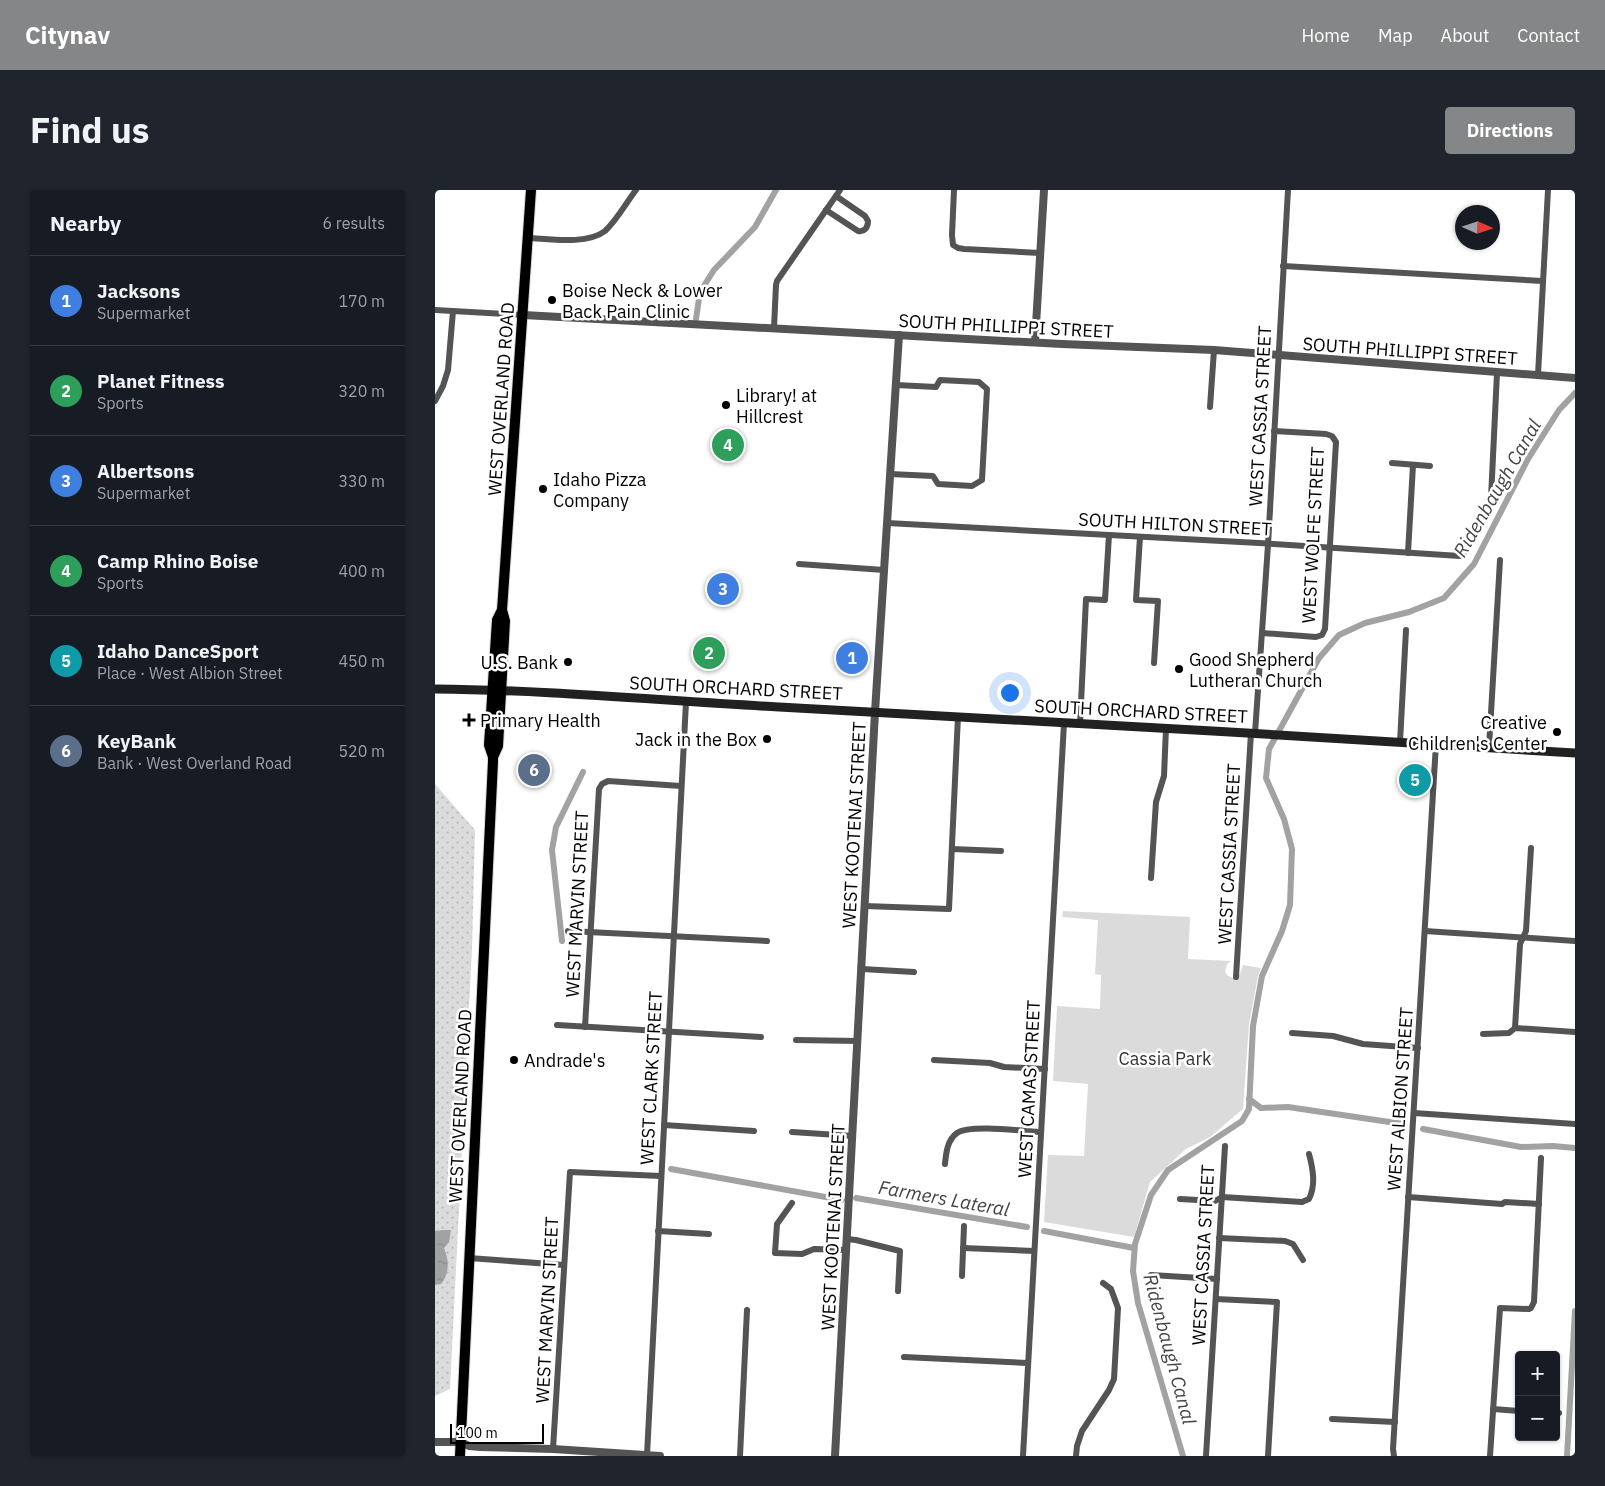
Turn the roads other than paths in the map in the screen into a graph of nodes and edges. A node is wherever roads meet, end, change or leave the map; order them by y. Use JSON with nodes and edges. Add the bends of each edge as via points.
{"nodes":[{"id":1,"x":531,"y":190,"type":"edge"},
{"id":2,"x":636,"y":190,"type":"edge"},
{"id":3,"x":954,"y":190,"type":"edge"},
{"id":4,"x":1044,"y":190,"type":"edge"},
{"id":5,"x":1288,"y":190,"type":"edge"},
{"id":6,"x":1548,"y":190,"type":"edge"},
{"id":7,"x":838,"y":193,"type":"edge"},
{"id":8,"x":826,"y":210,"type":"junction"},
{"id":9,"x":528,"y":238,"type":"junction"},
{"id":10,"x":1040,"y":253,"type":"junction"},
{"id":11,"x":1283,"y":266,"type":"junction"},
{"id":12,"x":1543,"y":281,"type":"junction"},
{"id":13,"x":435,"y":310,"type":"edge"},
{"id":14,"x":453,"y":311,"type":"junction"},
{"id":15,"x":523,"y":314,"type":"junction"},
{"id":16,"x":774,"y":328,"type":"junction"},
{"id":17,"x":899,"y":335,"type":"junction"},
{"id":18,"x":1035,"y":342,"type":"junction"},
{"id":19,"x":1214,"y":350,"type":"junction"},
{"id":20,"x":1278,"y":356,"type":"junction"},
{"id":21,"x":1497,"y":373,"type":"junction"},
{"id":22,"x":1538,"y":375,"type":"junction"},
{"id":23,"x":1575,"y":378,"type":"edge"},
{"id":24,"x":896,"y":385,"type":"junction"},
{"id":25,"x":435,"y":401,"type":"edge"},
{"id":26,"x":1210,"y":407,"type":"dead end"},
{"id":27,"x":1274,"y":430,"type":"junction"},
{"id":28,"x":1392,"y":464,"type":"dead end"},
{"id":29,"x":1413,"y":465,"type":"junction"},
{"id":30,"x":1430,"y":466,"type":"dead end"},
{"id":31,"x":890,"y":474,"type":"junction"},
{"id":32,"x":887,"y":523,"type":"junction"},
{"id":33,"x":1109,"y":535,"type":"junction"},
{"id":34,"x":1140,"y":537,"type":"junction"},
{"id":35,"x":1268,"y":545,"type":"junction"},
{"id":36,"x":1330,"y":549,"type":"junction"},
{"id":37,"x":1408,"y":553,"type":"junction"},
{"id":38,"x":1500,"y":560,"type":"dead end"},
{"id":39,"x":799,"y":564,"type":"dead end"},
{"id":40,"x":884,"y":570,"type":"junction"},
{"id":41,"x":1406,"y":630,"type":"dead end"},
{"id":42,"x":1262,"y":634,"type":"junction"},
{"id":43,"x":1154,"y":663,"type":"dead end"},
{"id":44,"x":435,"y":689,"type":"edge"},
{"id":45,"x":497,"y":690,"type":"junction"},
{"id":46,"x":685,"y":702,"type":"junction"},
{"id":47,"x":875,"y":712,"type":"junction"},
{"id":48,"x":959,"y":716,"type":"junction"},
{"id":49,"x":1064,"y":723,"type":"junction"},
{"id":50,"x":1079,"y":724,"type":"junction"},
{"id":51,"x":1166,"y":728,"type":"junction"},
{"id":52,"x":1253,"y":733,"type":"junction"},
{"id":53,"x":1400,"y":742,"type":"junction"},
{"id":54,"x":1437,"y":744,"type":"junction"},
{"id":55,"x":1489,"y":747,"type":"junction"},
{"id":56,"x":1575,"y":753,"type":"edge"},
{"id":57,"x":681,"y":786,"type":"junction"},
{"id":58,"x":1531,"y":848,"type":"dead end"},
{"id":59,"x":952,"y":849,"type":"junction"},
{"id":60,"x":1001,"y":851,"type":"dead end"},
{"id":61,"x":1151,"y":878,"type":"dead end"},
{"id":62,"x":865,"y":906,"type":"junction"},
{"id":63,"x":568,"y":931,"type":"dead end"},
{"id":64,"x":1425,"y":931,"type":"junction"},
{"id":65,"x":591,"y":932,"type":"junction"},
{"id":66,"x":673,"y":936,"type":"junction"},
{"id":67,"x":1523,"y":937,"type":"junction"},
{"id":68,"x":767,"y":941,"type":"dead end"},
{"id":69,"x":1575,"y":941,"type":"edge"},
{"id":70,"x":862,"y":969,"type":"junction"},
{"id":71,"x":914,"y":972,"type":"dead end"},
{"id":72,"x":1236,"y":977,"type":"dead end"},
{"id":73,"x":557,"y":1026,"type":"dead end"},
{"id":74,"x":585,"y":1027,"type":"junction"},
{"id":75,"x":1515,"y":1028,"type":"junction"},
{"id":76,"x":669,"y":1032,"type":"junction"},
{"id":77,"x":1575,"y":1032,"type":"edge"},
{"id":78,"x":1292,"y":1033,"type":"dead end"},
{"id":79,"x":1483,"y":1034,"type":"dead end"},
{"id":80,"x":761,"y":1037,"type":"dead end"},
{"id":81,"x":796,"y":1040,"type":"dead end"},
{"id":82,"x":858,"y":1041,"type":"junction"},
{"id":83,"x":1418,"y":1048,"type":"junction"},
{"id":84,"x":934,"y":1060,"type":"dead end"},
{"id":85,"x":1045,"y":1069,"type":"junction"},
{"id":86,"x":1414,"y":1113,"type":"junction"},
{"id":87,"x":1575,"y":1124,"type":"edge"},
{"id":88,"x":664,"y":1125,"type":"junction"},
{"id":89,"x":754,"y":1130,"type":"dead end"},
{"id":90,"x":792,"y":1132,"type":"dead end"},
{"id":91,"x":1041,"y":1132,"type":"junction"},
{"id":92,"x":853,"y":1136,"type":"junction"},
{"id":93,"x":1225,"y":1146,"type":"dead end"},
{"id":94,"x":1309,"y":1154,"type":"dead end"},
{"id":95,"x":1541,"y":1158,"type":"dead end"},
{"id":96,"x":945,"y":1164,"type":"dead end"},
{"id":97,"x":661,"y":1176,"type":"junction"},
{"id":98,"x":1222,"y":1197,"type":"junction"},
{"id":99,"x":1409,"y":1197,"type":"junction"},
{"id":100,"x":1180,"y":1199,"type":"dead end"},
{"id":101,"x":792,"y":1203,"type":"dead end"},
{"id":102,"x":1539,"y":1204,"type":"junction"},
{"id":103,"x":964,"y":1226,"type":"dead end"},
{"id":104,"x":658,"y":1231,"type":"junction"},
{"id":105,"x":709,"y":1234,"type":"dead end"},
{"id":106,"x":1219,"y":1238,"type":"junction"},
{"id":107,"x":847,"y":1239,"type":"junction"},
{"id":108,"x":963,"y":1248,"type":"junction"},
{"id":109,"x":847,"y":1250,"type":"junction"},
{"id":110,"x":1032,"y":1251,"type":"junction"},
{"id":111,"x":469,"y":1258,"type":"junction"},
{"id":112,"x":1303,"y":1260,"type":"dead end"},
{"id":113,"x":563,"y":1265,"type":"junction"},
{"id":114,"x":1151,"y":1275,"type":"dead end"},
{"id":115,"x":962,"y":1276,"type":"dead end"},
{"id":116,"x":1217,"y":1279,"type":"junction"},
{"id":117,"x":1103,"y":1283,"type":"dead end"},
{"id":118,"x":898,"y":1291,"type":"dead end"},
{"id":119,"x":1216,"y":1299,"type":"junction"},
{"id":120,"x":747,"y":1310,"type":"dead end"},
{"id":121,"x":904,"y":1358,"type":"dead end"},
{"id":122,"x":1028,"y":1363,"type":"junction"},
{"id":123,"x":1493,"y":1410,"type":"junction"},
{"id":124,"x":1515,"y":1411,"type":"edge"},
{"id":125,"x":1332,"y":1419,"type":"dead end"},
{"id":126,"x":1395,"y":1422,"type":"junction"},
{"id":127,"x":435,"y":1442,"type":"edge"},
{"id":128,"x":461,"y":1442,"type":"junction"},
{"id":129,"x":553,"y":1449,"type":"junction"},
{"id":130,"x":647,"y":1455,"type":"edge"},
{"id":131,"x":460,"y":1456,"type":"edge"},
{"id":132,"x":660,"y":1456,"type":"edge"},
{"id":133,"x":740,"y":1456,"type":"edge"},
{"id":134,"x":835,"y":1456,"type":"edge"},
{"id":135,"x":1023,"y":1456,"type":"edge"},
{"id":136,"x":1076,"y":1456,"type":"edge"},
{"id":137,"x":1206,"y":1456,"type":"edge"},
{"id":138,"x":1268,"y":1456,"type":"edge"},
{"id":139,"x":1394,"y":1456,"type":"edge"},
{"id":140,"x":1490,"y":1456,"type":"edge"}],
"edges":[{"from":1,"to":9,"type":"main road","name":"WEST OVERLAND ROAD"},
{"from":2,"to":9,"type":"street","via":[[603,232],[582,240]]},
{"from":3,"to":10,"type":"street","via":[[953,245],[964,249]]},
{"from":4,"to":10,"type":"street"},
{"from":5,"to":11,"type":"street","name":"WEST CASSIA STREET"},
{"from":6,"to":12,"type":"street"},
{"from":7,"to":8,"type":"street"},
{"from":7,"to":8,"type":"street","via":[[865,216],[867,228],[858,231]]},
{"from":8,"to":16,"type":"street","via":[[777,280]]},
{"from":9,"to":15,"type":"main road","name":"WEST OVERLAND ROAD"},
{"from":10,"to":18,"type":"street"},
{"from":11,"to":12,"type":"street"},
{"from":11,"to":20,"type":"street","name":"WEST CASSIA STREET"},
{"from":12,"to":22,"type":"street"},
{"from":13,"to":14,"type":"street","name":"SOUTH PHILLIPPI STREET"},
{"from":14,"to":15,"type":"street","name":"SOUTH PHILLIPPI STREET"},
{"from":14,"to":25,"type":"street","via":[[449,370]]},
{"from":15,"to":16,"type":"street","name":"SOUTH PHILLIPPI STREET"},
{"from":15,"to":45,"type":"main road","name":"WEST OVERLAND ROAD","via":[[502,610],[505,621]]},
{"from":16,"to":17,"type":"street","name":"SOUTH PHILLIPPI STREET"},
{"from":17,"to":18,"type":"street","name":"SOUTH PHILLIPPI STREET"},
{"from":17,"to":24,"type":"street","name":"WEST KOOTENAI STREET"},
{"from":18,"to":19,"type":"street","name":"SOUTH PHILLIPPI STREET"},
{"from":19,"to":20,"type":"street","name":"SOUTH PHILLIPPI STREET"},
{"from":19,"to":26,"type":"street"},
{"from":20,"to":21,"type":"street","name":"SOUTH PHILLIPPI STREET"},
{"from":20,"to":27,"type":"street","name":"WEST CASSIA STREET"},
{"from":21,"to":22,"type":"street","name":"SOUTH PHILLIPPI STREET"},
{"from":21,"to":37,"type":"street","name":"SOUTH HILTON STREET","via":[[1490,505],[1460,556]]},
{"from":22,"to":23,"type":"street","name":"SOUTH PHILLIPPI STREET"},
{"from":24,"to":31,"type":"street","name":"WEST KOOTENAI STREET"},
{"from":24,"to":31,"type":"street","via":[[936,387],[941,380],[979,382],[987,389],[982,480],[972,486],[938,484],[933,476]]},
{"from":27,"to":35,"type":"street","name":"WEST CASSIA STREET"},
{"from":27,"to":36,"type":"street","name":"WEST WOLFE STREET","via":[[1327,434],[1336,442]]},
{"from":28,"to":29,"type":"street"},
{"from":29,"to":30,"type":"street"},
{"from":29,"to":37,"type":"street"},
{"from":31,"to":32,"type":"street","name":"WEST KOOTENAI STREET"},
{"from":32,"to":33,"type":"street","name":"SOUTH HILTON STREET"},
{"from":32,"to":40,"type":"street","name":"WEST KOOTENAI STREET"},
{"from":33,"to":34,"type":"street","name":"SOUTH HILTON STREET"},
{"from":33,"to":50,"type":"street","via":[[1105,600],[1086,599]]},
{"from":34,"to":35,"type":"street","name":"SOUTH HILTON STREET"},
{"from":34,"to":43,"type":"street","via":[[1136,600],[1158,601]]},
{"from":35,"to":36,"type":"street","name":"SOUTH HILTON STREET"},
{"from":35,"to":42,"type":"street","name":"WEST CASSIA STREET"},
{"from":36,"to":37,"type":"street","name":"SOUTH HILTON STREET"},
{"from":36,"to":42,"type":"street","name":"WEST WOLFE STREET","via":[[1322,635]]},
{"from":38,"to":55,"type":"street"},
{"from":39,"to":40,"type":"street"},
{"from":40,"to":47,"type":"street","name":"WEST KOOTENAI STREET"},
{"from":41,"to":53,"type":"street"},
{"from":42,"to":52,"type":"street","name":"WEST CASSIA STREET"},
{"from":44,"to":45,"type":"main road","name":"SOUTH ORCHARD STREET"},
{"from":45,"to":46,"type":"main road","name":"SOUTH ORCHARD STREET"},
{"from":45,"to":111,"type":"main road","name":"WEST OVERLAND ROAD","via":[[498,746],[493,757]]},
{"from":46,"to":47,"type":"main road","name":"SOUTH ORCHARD STREET"},
{"from":46,"to":57,"type":"street","name":"WEST CLARK STREET"},
{"from":47,"to":48,"type":"main road","name":"SOUTH ORCHARD STREET"},
{"from":47,"to":62,"type":"street","name":"WEST KOOTENAI STREET"},
{"from":48,"to":49,"type":"main road","name":"SOUTH ORCHARD STREET"},
{"from":48,"to":59,"type":"street"},
{"from":49,"to":50,"type":"main road","name":"SOUTH ORCHARD STREET"},
{"from":49,"to":85,"type":"street","name":"WEST CAMAS STREET"},
{"from":50,"to":51,"type":"main road","name":"SOUTH ORCHARD STREET"},
{"from":51,"to":52,"type":"main road","name":"SOUTH ORCHARD STREET"},
{"from":51,"to":61,"type":"street","via":[[1164,776],[1156,802]]},
{"from":52,"to":53,"type":"main road","name":"SOUTH ORCHARD STREET"},
{"from":52,"to":72,"type":"street","name":"WEST CASSIA STREET"},
{"from":53,"to":54,"type":"main road","name":"SOUTH ORCHARD STREET"},
{"from":54,"to":55,"type":"main road","name":"SOUTH ORCHARD STREET"},
{"from":54,"to":64,"type":"street","name":"WEST ALBION STREET"},
{"from":55,"to":56,"type":"main road","name":"SOUTH ORCHARD STREET"},
{"from":57,"to":65,"type":"street","name":"WEST MARVIN STREET","via":[[608,781],[602,784],[599,789]]},
{"from":57,"to":66,"type":"street","name":"WEST CLARK STREET"},
{"from":58,"to":67,"type":"street"},
{"from":59,"to":60,"type":"street"},
{"from":59,"to":62,"type":"street","via":[[949,908]]},
{"from":62,"to":70,"type":"street","name":"WEST KOOTENAI STREET"},
{"from":63,"to":65,"type":"street"},
{"from":64,"to":67,"type":"street"},
{"from":64,"to":83,"type":"street","name":"WEST ALBION STREET"},
{"from":65,"to":66,"type":"street"},
{"from":65,"to":74,"type":"street","name":"WEST MARVIN STREET"},
{"from":66,"to":68,"type":"street"},
{"from":66,"to":76,"type":"street","name":"WEST CLARK STREET"},
{"from":67,"to":69,"type":"street"},
{"from":67,"to":75,"type":"street","via":[[1519,944]]},
{"from":70,"to":71,"type":"street"},
{"from":70,"to":82,"type":"street","name":"WEST KOOTENAI STREET"},
{"from":73,"to":74,"type":"street"},
{"from":74,"to":76,"type":"street"},
{"from":75,"to":77,"type":"street"},
{"from":75,"to":79,"type":"street","via":[[1509,1033]]},
{"from":76,"to":80,"type":"street"},
{"from":76,"to":88,"type":"street","name":"WEST CLARK STREET"},
{"from":78,"to":83,"type":"street","via":[[1333,1036],[1363,1044]]},
{"from":81,"to":82,"type":"street"},
{"from":82,"to":92,"type":"street","name":"WEST KOOTENAI STREET"},
{"from":83,"to":86,"type":"street","name":"WEST ALBION STREET"},
{"from":84,"to":85,"type":"street"},
{"from":85,"to":91,"type":"street","name":"WEST CAMAS STREET"},
{"from":86,"to":87,"type":"street"},
{"from":86,"to":99,"type":"street","name":"WEST ALBION STREET"},
{"from":88,"to":89,"type":"street"},
{"from":88,"to":97,"type":"street","name":"WEST CLARK STREET"},
{"from":90,"to":92,"type":"street"},
{"from":91,"to":96,"type":"street","via":[[970,1128],[956,1133],[946,1149]]},
{"from":91,"to":110,"type":"street","name":"WEST CAMAS STREET"},
{"from":92,"to":107,"type":"street","name":"WEST KOOTENAI STREET"},
{"from":93,"to":98,"type":"street","name":"WEST CASSIA STREET"},
{"from":94,"to":98,"type":"street","via":[[1313,1169],[1309,1199],[1302,1202]]},
{"from":95,"to":102,"type":"street"},
{"from":97,"to":104,"type":"street","name":"WEST CLARK STREET"},
{"from":97,"to":113,"type":"street","name":"WEST MARVIN STREET","via":[[570,1172]]},
{"from":98,"to":100,"type":"street","via":[[1215,1201]]},
{"from":98,"to":106,"type":"street","name":"WEST CASSIA STREET"},
{"from":99,"to":102,"type":"street"},
{"from":99,"to":126,"type":"street","name":"WEST ALBION STREET"},
{"from":101,"to":109,"type":"street","via":[[777,1224],[775,1253]]},
{"from":102,"to":123,"type":"street","via":[[1534,1302],[1531,1308],[1526,1309],[1500,1308]]},
{"from":103,"to":108,"type":"street"},
{"from":104,"to":105,"type":"street"},
{"from":104,"to":130,"type":"street","name":"WEST CLARK STREET"},
{"from":106,"to":112,"type":"street","via":[[1285,1241],[1293,1244]]},
{"from":106,"to":116,"type":"street","name":"WEST CASSIA STREET"},
{"from":107,"to":109,"type":"street","name":"WEST KOOTENAI STREET"},
{"from":107,"to":118,"type":"street","via":[[900,1251]]},
{"from":108,"to":110,"type":"street"},
{"from":108,"to":115,"type":"street"},
{"from":109,"to":134,"type":"street","name":"WEST KOOTENAI STREET"},
{"from":110,"to":122,"type":"street","name":"WEST CAMAS STREET"},
{"from":111,"to":113,"type":"street"},
{"from":111,"to":128,"type":"main road","name":"WEST OVERLAND ROAD"},
{"from":113,"to":129,"type":"street","name":"WEST MARVIN STREET"},
{"from":114,"to":116,"type":"street"},
{"from":116,"to":119,"type":"street","name":"WEST CASSIA STREET"},
{"from":117,"to":136,"type":"street","via":[[1111,1289],[1118,1308],[1114,1379],[1082,1431]]},
{"from":119,"to":137,"type":"street","name":"WEST CASSIA STREET"},
{"from":119,"to":138,"type":"street","via":[[1277,1302]]},
{"from":120,"to":133,"type":"street"},
{"from":121,"to":122,"type":"street"},
{"from":122,"to":135,"type":"street","name":"WEST CAMAS STREET"},
{"from":123,"to":124,"type":"street"},
{"from":123,"to":140,"type":"street"},
{"from":125,"to":126,"type":"street"},
{"from":126,"to":139,"type":"street","name":"WEST ALBION STREET"},
{"from":127,"to":128,"type":"street"},
{"from":128,"to":129,"type":"street","via":[[480,1447]]},
{"from":128,"to":131,"type":"main road","name":"WEST OVERLAND ROAD"},
{"from":129,"to":130,"type":"street"},
{"from":130,"to":132,"type":"street"}]}
